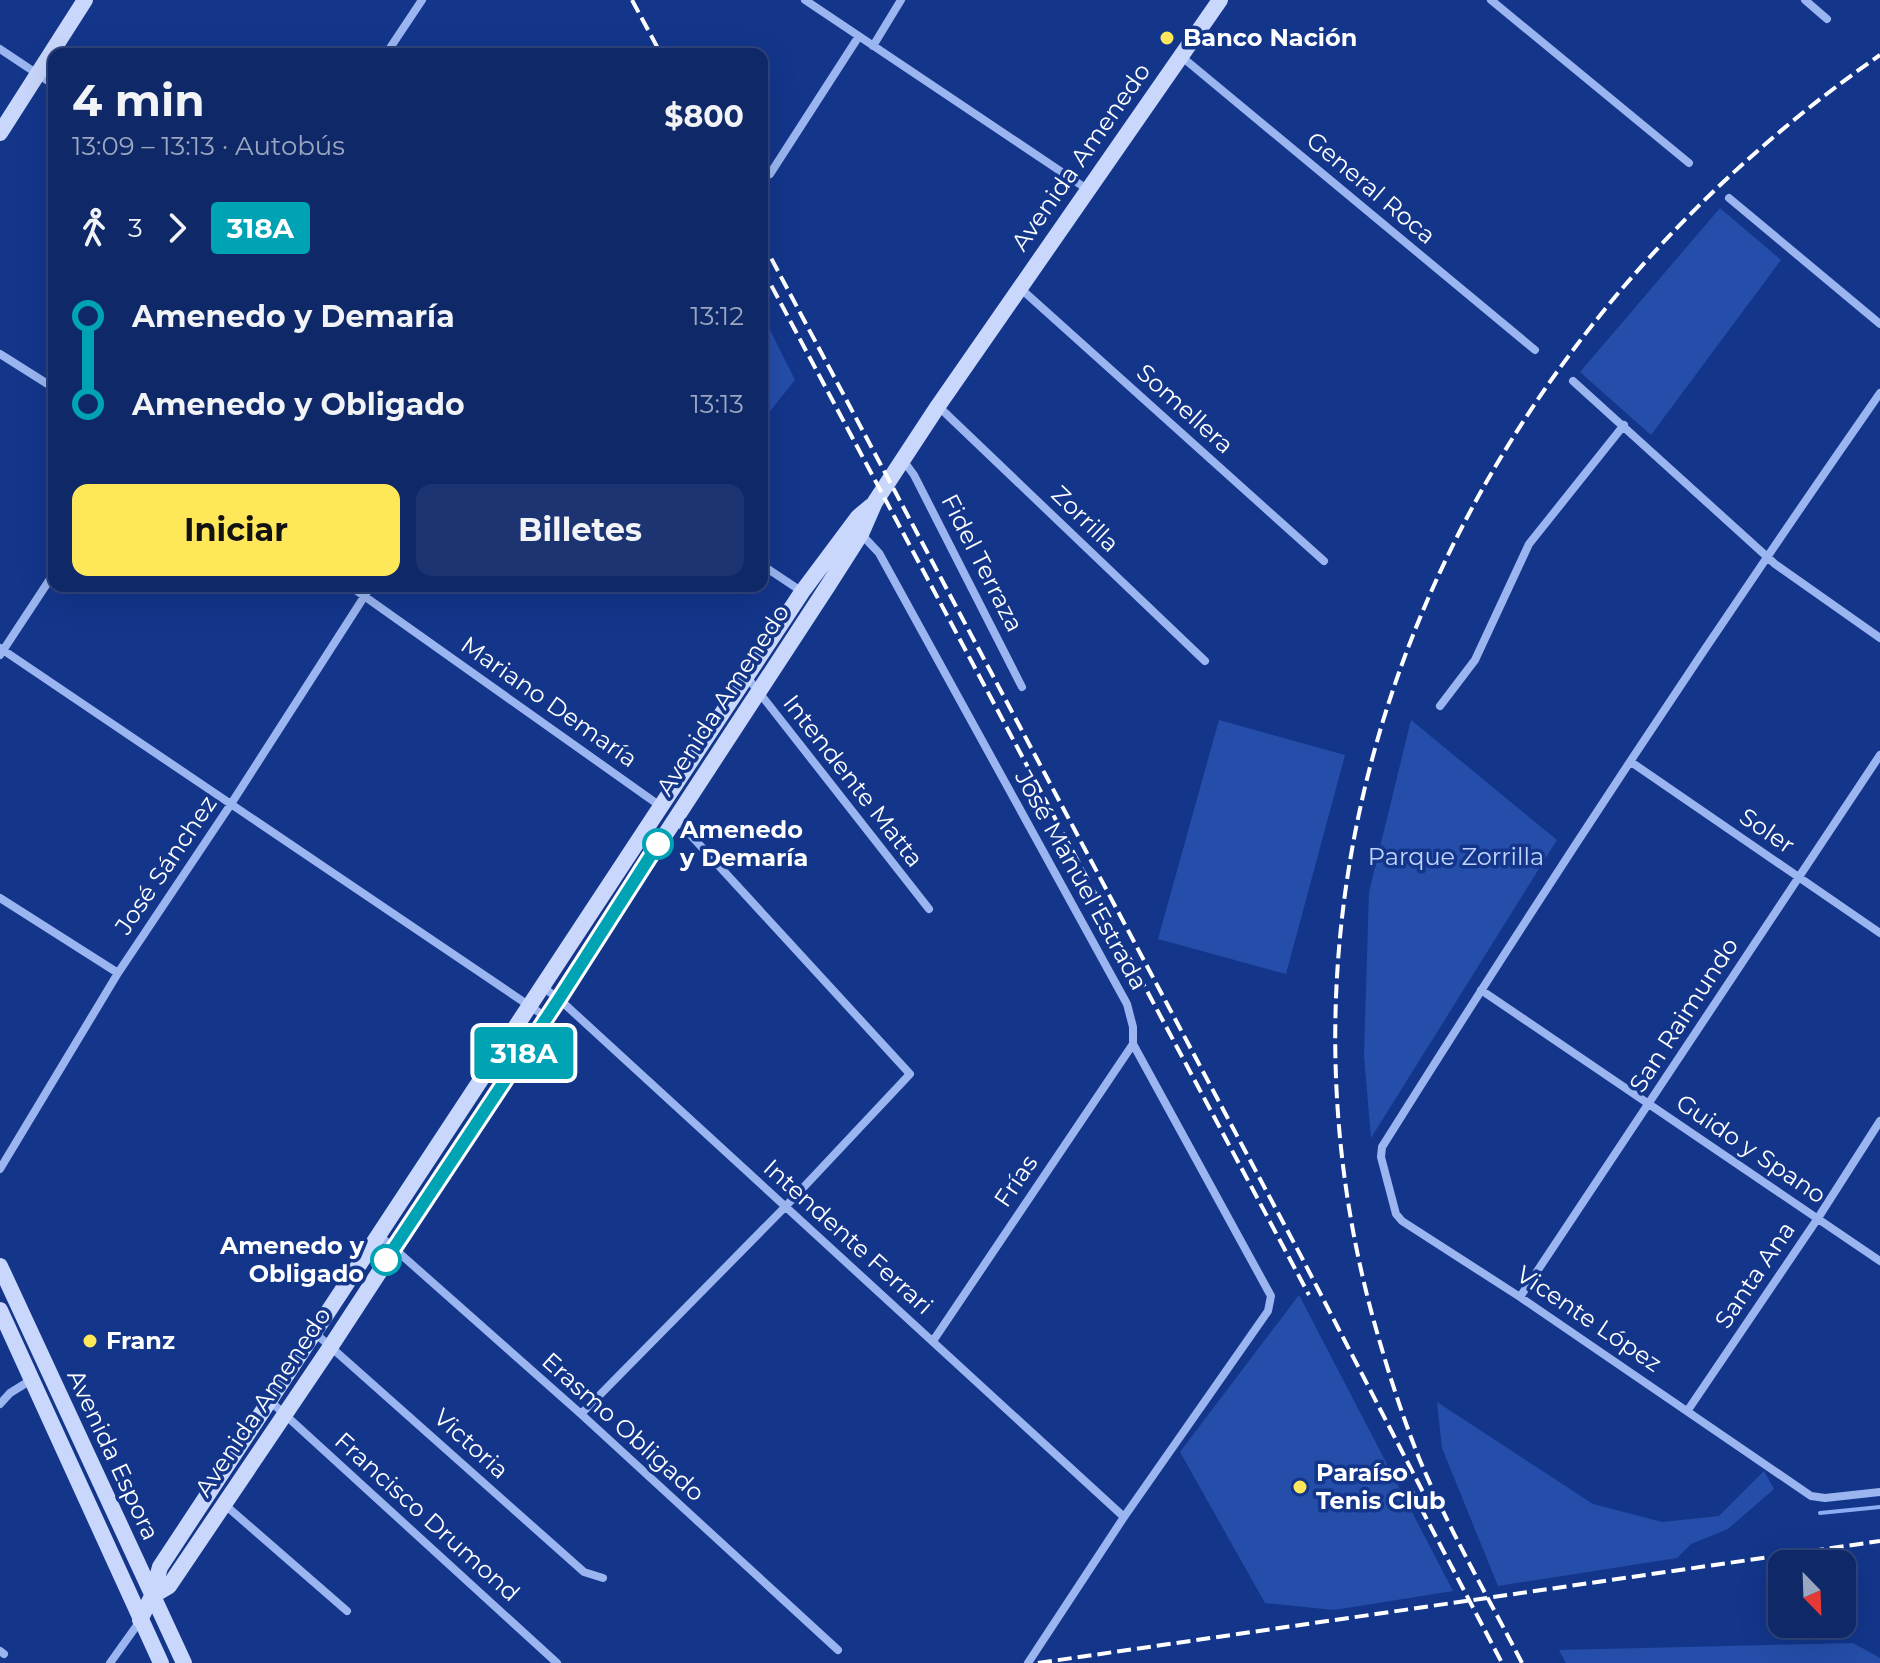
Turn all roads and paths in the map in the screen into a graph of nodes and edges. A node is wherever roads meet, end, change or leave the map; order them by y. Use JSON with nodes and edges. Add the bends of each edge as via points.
{"nodes":[{"id":1,"x":85,"y":0,"type":"edge"},
{"id":2,"x":422,"y":0,"type":"edge"},
{"id":3,"x":805,"y":0,"type":"edge"},
{"id":4,"x":901,"y":0,"type":"edge"},
{"id":5,"x":1220,"y":0,"type":"edge"},
{"id":6,"x":1491,"y":0,"type":"edge"},
{"id":7,"x":1805,"y":0,"type":"edge"},
{"id":8,"x":1827,"y":19,"type":"dead end"},
{"id":9,"x":859,"y":36,"type":"junction"},
{"id":10,"x":873,"y":46,"type":"junction"},
{"id":11,"x":54,"y":48,"type":"edge"},
{"id":12,"x":390,"y":48,"type":"edge"},
{"id":13,"x":0,"y":49,"type":"edge"},
{"id":14,"x":1181,"y":56,"type":"junction"},
{"id":15,"x":48,"y":57,"type":"edge"},
{"id":16,"x":37,"y":74,"type":"junction"},
{"id":17,"x":48,"y":81,"type":"edge"},
{"id":18,"x":0,"y":133,"type":"edge"},
{"id":19,"x":1689,"y":163,"type":"dead end"},
{"id":20,"x":770,"y":174,"type":"dead end"},
{"id":21,"x":1087,"y":189,"type":"junction"},
{"id":22,"x":1729,"y":198,"type":"dead end"},
{"id":23,"x":1019,"y":287,"type":"junction"},
{"id":24,"x":1880,"y":324,"type":"edge"},
{"id":25,"x":1535,"y":350,"type":"dead end"},
{"id":26,"x":0,"y":354,"type":"edge"},
{"id":27,"x":1573,"y":381,"type":"dead end"},
{"id":28,"x":48,"y":384,"type":"edge"},
{"id":29,"x":1880,"y":393,"type":"edge"},
{"id":30,"x":938,"y":406,"type":"junction"},
{"id":31,"x":1624,"y":425,"type":"junction"},
{"id":32,"x":903,"y":460,"type":"junction"},
{"id":33,"x":875,"y":502,"type":"junction"},
{"id":34,"x":861,"y":534,"type":"junction"},
{"id":35,"x":1766,"y":556,"type":"junction"},
{"id":36,"x":1324,"y":561,"type":"dead end"},
{"id":37,"x":768,"y":569,"type":"edge"},
{"id":38,"x":48,"y":582,"type":"edge"},
{"id":39,"x":359,"y":592,"type":"edge"},
{"id":40,"x":367,"y":592,"type":"edge"},
{"id":41,"x":365,"y":596,"type":"junction"},
{"id":42,"x":810,"y":597,"type":"junction"},
{"id":43,"x":1880,"y":638,"type":"edge"},
{"id":44,"x":1,"y":651,"type":"edge"},
{"id":45,"x":1205,"y":661,"type":"dead end"},
{"id":46,"x":747,"y":677,"type":"junction"},
{"id":47,"x":1022,"y":687,"type":"dead end"},
{"id":48,"x":758,"y":691,"type":"junction"},
{"id":49,"x":1440,"y":706,"type":"dead end"},
{"id":50,"x":1880,"y":755,"type":"edge"},
{"id":51,"x":1631,"y":762,"type":"junction"},
{"id":52,"x":231,"y":804,"type":"junction"},
{"id":53,"x":668,"y":812,"type":"junction"},
{"id":54,"x":1799,"y":876,"type":"junction"},
{"id":55,"x":0,"y":898,"type":"edge"},
{"id":56,"x":929,"y":909,"type":"dead end"},
{"id":57,"x":1880,"y":933,"type":"edge"},
{"id":58,"x":118,"y":973,"type":"junction"},
{"id":59,"x":544,"y":988,"type":"junction"},
{"id":60,"x":1481,"y":990,"type":"junction"},
{"id":61,"x":559,"y":999,"type":"junction"},
{"id":62,"x":532,"y":1006,"type":"junction"},
{"id":63,"x":547,"y":1018,"type":"junction"},
{"id":64,"x":1133,"y":1044,"type":"junction"},
{"id":65,"x":1650,"y":1104,"type":"junction"},
{"id":66,"x":1880,"y":1121,"type":"edge"},
{"id":67,"x":0,"y":1169,"type":"edge"},
{"id":68,"x":785,"y":1207,"type":"junction"},
{"id":69,"x":1818,"y":1218,"type":"junction"},
{"id":70,"x":380,"y":1236,"type":"junction"},
{"id":71,"x":394,"y":1248,"type":"junction"},
{"id":72,"x":1880,"y":1261,"type":"edge"},
{"id":73,"x":0,"y":1266,"type":"edge"},
{"id":74,"x":1520,"y":1297,"type":"junction"},
{"id":75,"x":0,"y":1310,"type":"edge"},
{"id":76,"x":315,"y":1333,"type":"junction"},
{"id":77,"x":933,"y":1341,"type":"junction"},
{"id":78,"x":331,"y":1346,"type":"junction"},
{"id":79,"x":32,"y":1380,"type":"junction"},
{"id":80,"x":269,"y":1401,"type":"junction"},
{"id":81,"x":0,"y":1404,"type":"edge"},
{"id":82,"x":1688,"y":1410,"type":"junction"},
{"id":83,"x":581,"y":1414,"type":"junction"},
{"id":84,"x":285,"y":1415,"type":"junction"},
{"id":85,"x":1880,"y":1490,"type":"edge"},
{"id":86,"x":224,"y":1504,"type":"junction"},
{"id":87,"x":1124,"y":1517,"type":"junction"},
{"id":88,"x":603,"y":1578,"type":"dead end"},
{"id":89,"x":152,"y":1596,"type":"junction"},
{"id":90,"x":347,"y":1611,"type":"dead end"},
{"id":91,"x":140,"y":1620,"type":"junction"},
{"id":92,"x":838,"y":1650,"type":"dead end"},
{"id":93,"x":110,"y":1663,"type":"edge"},
{"id":94,"x":161,"y":1663,"type":"edge"},
{"id":95,"x":184,"y":1663,"type":"edge"},
{"id":96,"x":557,"y":1663,"type":"edge"},
{"id":97,"x":1028,"y":1663,"type":"edge"}],
"edges":[{"from":1,"to":11,"type":"street"},
{"from":2,"to":12,"type":"street"},
{"from":3,"to":9,"type":"street"},
{"from":4,"to":10,"type":"street"},
{"from":5,"to":14,"type":"street","name":"Avenida Amenedo"},
{"from":6,"to":19,"type":"street"},
{"from":7,"to":8,"type":"street"},
{"from":9,"to":10,"type":"street"},
{"from":9,"to":20,"type":"street"},
{"from":10,"to":21,"type":"street"},
{"from":13,"to":16,"type":"street"},
{"from":14,"to":21,"type":"street","name":"Avenida Amenedo"},
{"from":14,"to":25,"type":"street","name":"General Roca"},
{"from":15,"to":16,"type":"street"},
{"from":16,"to":17,"type":"street"},
{"from":16,"to":18,"type":"street"},
{"from":21,"to":23,"type":"street","name":"Avenida Amenedo"},
{"from":22,"to":24,"type":"street"},
{"from":23,"to":30,"type":"street","name":"Avenida Amenedo"},
{"from":23,"to":36,"type":"street","name":"Somellera"},
{"from":26,"to":28,"type":"street"},
{"from":27,"to":31,"type":"street"},
{"from":29,"to":35,"type":"street"},
{"from":30,"to":32,"type":"street","name":"Avenida Amenedo"},
{"from":30,"to":45,"type":"street","name":"Zorrilla"},
{"from":31,"to":35,"type":"street"},
{"from":31,"to":49,"type":"street","via":[[1529,544],[1475,660]]},
{"from":32,"to":33,"type":"street","name":"Avenida Amenedo"},
{"from":32,"to":47,"type":"street","name":"Fidel Terraza"},
{"from":33,"to":34,"type":"street","name":"Avenida Amenedo"},
{"from":33,"to":42,"type":"street","name":"Avenida Amenedo","via":[[858,517]]},
{"from":34,"to":42,"type":"street","name":"Avenida Amenedo"},
{"from":34,"to":64,"type":"street","name":"José Manuel Estrada","via":[[879,553],[1127,1004]]},
{"from":35,"to":43,"type":"street"},
{"from":35,"to":51,"type":"street"},
{"from":37,"to":42,"type":"street"},
{"from":38,"to":44,"type":"street"},
{"from":39,"to":41,"type":"street","name":"Mariano Demaría"},
{"from":40,"to":41,"type":"street","name":"José Sánchez"},
{"from":41,"to":52,"type":"street","name":"José Sánchez"},
{"from":41,"to":53,"type":"street","name":"Mariano Demaría"},
{"from":42,"to":46,"type":"street","name":"Avenida Amenedo"},
{"from":42,"to":48,"type":"street","name":"Avenida Amenedo"},
{"from":44,"to":52,"type":"street"},
{"from":46,"to":48,"type":"street","name":"Intendente Matta"},
{"from":46,"to":53,"type":"street","name":"Avenida Amenedo"},
{"from":48,"to":53,"type":"street","name":"Avenida Amenedo"},
{"from":48,"to":56,"type":"street","name":"Intendente Matta"},
{"from":50,"to":54,"type":"street","name":"San Raimundo"},
{"from":51,"to":54,"type":"street","name":"Soler"},
{"from":51,"to":60,"type":"street"},
{"from":52,"to":58,"type":"street","name":"José Sánchez"},
{"from":52,"to":62,"type":"street"},
{"from":53,"to":59,"type":"street","name":"Avenida Amenedo"},
{"from":53,"to":61,"type":"street","name":"Avenida Amenedo"},
{"from":53,"to":68,"type":"street","name":"Mariano Demaría","via":[[910,1074]]},
{"from":54,"to":57,"type":"street","name":"Soler"},
{"from":54,"to":65,"type":"street","name":"San Raimundo"},
{"from":55,"to":58,"type":"street"},
{"from":58,"to":67,"type":"street","name":"José Sánchez"},
{"from":59,"to":61,"type":"street","name":"Intendente Ferrari"},
{"from":59,"to":62,"type":"street","name":"Avenida Amenedo"},
{"from":60,"to":65,"type":"street","name":"Guido y Spano"},
{"from":60,"to":74,"type":"street","name":"Vicente López","via":[[1382,1147],[1381,1157],[1396,1214]]},
{"from":61,"to":63,"type":"street","name":"Avenida Amenedo"},
{"from":61,"to":68,"type":"street","name":"Intendente Ferrari"},
{"from":62,"to":63,"type":"street"},
{"from":62,"to":70,"type":"street","name":"Avenida Amenedo"},
{"from":63,"to":71,"type":"street","name":"Avenida Amenedo"},
{"from":64,"to":77,"type":"street","name":"Frías"},
{"from":64,"to":87,"type":"street","name":"José Manuel Estrada","via":[[1271,1296],[1268,1311]]},
{"from":65,"to":69,"type":"street","name":"Guido y Spano"},
{"from":65,"to":74,"type":"street","name":"San Raimundo"},
{"from":66,"to":69,"type":"street","name":"Santa Ana"},
{"from":68,"to":77,"type":"street","name":"Intendente Ferrari"},
{"from":68,"to":83,"type":"street"},
{"from":69,"to":72,"type":"street","name":"Guido y Spano"},
{"from":69,"to":82,"type":"street","name":"Santa Ana"},
{"from":70,"to":71,"type":"street","name":"Erasmo Obligado"},
{"from":70,"to":76,"type":"street","name":"Avenida Amenedo"},
{"from":71,"to":78,"type":"street","name":"Avenida Amenedo"},
{"from":71,"to":83,"type":"street","name":"Erasmo Obligado"},
{"from":73,"to":89,"type":"street","name":"Avenida Espora"},
{"from":74,"to":82,"type":"street","name":"Vicente López"},
{"from":75,"to":79,"type":"street","name":"Avenida Espora"},
{"from":76,"to":78,"type":"street","name":"Victoria"},
{"from":76,"to":80,"type":"street","name":"Avenida Amenedo"},
{"from":77,"to":87,"type":"street","name":"Intendente Ferrari"},
{"from":78,"to":84,"type":"street","name":"Avenida Amenedo"},
{"from":78,"to":88,"type":"street","name":"Victoria","via":[[584,1572]]},
{"from":79,"to":81,"type":"street"},
{"from":79,"to":91,"type":"street","name":"Avenida Espora"},
{"from":80,"to":84,"type":"street","name":"Francisco Drumond"},
{"from":80,"to":89,"type":"street","name":"Avenida Amenedo","via":[[160,1567]]},
{"from":82,"to":85,"type":"street","name":"Vicente López","via":[[1811,1496]]},
{"from":83,"to":92,"type":"street","name":"Erasmo Obligado"},
{"from":84,"to":86,"type":"street","name":"Avenida Amenedo"},
{"from":84,"to":96,"type":"street","name":"Francisco Drumond"},
{"from":86,"to":89,"type":"street","name":"Avenida Amenedo","via":[[169,1586]]},
{"from":86,"to":90,"type":"street"},
{"from":87,"to":97,"type":"street"},
{"from":89,"to":91,"type":"street","name":"Avenida Amenedo"},
{"from":89,"to":95,"type":"street","name":"Avenida Espora"},
{"from":91,"to":93,"type":"street","name":"Avenida Amenedo"},
{"from":91,"to":94,"type":"street","name":"Avenida Espora"}]}
